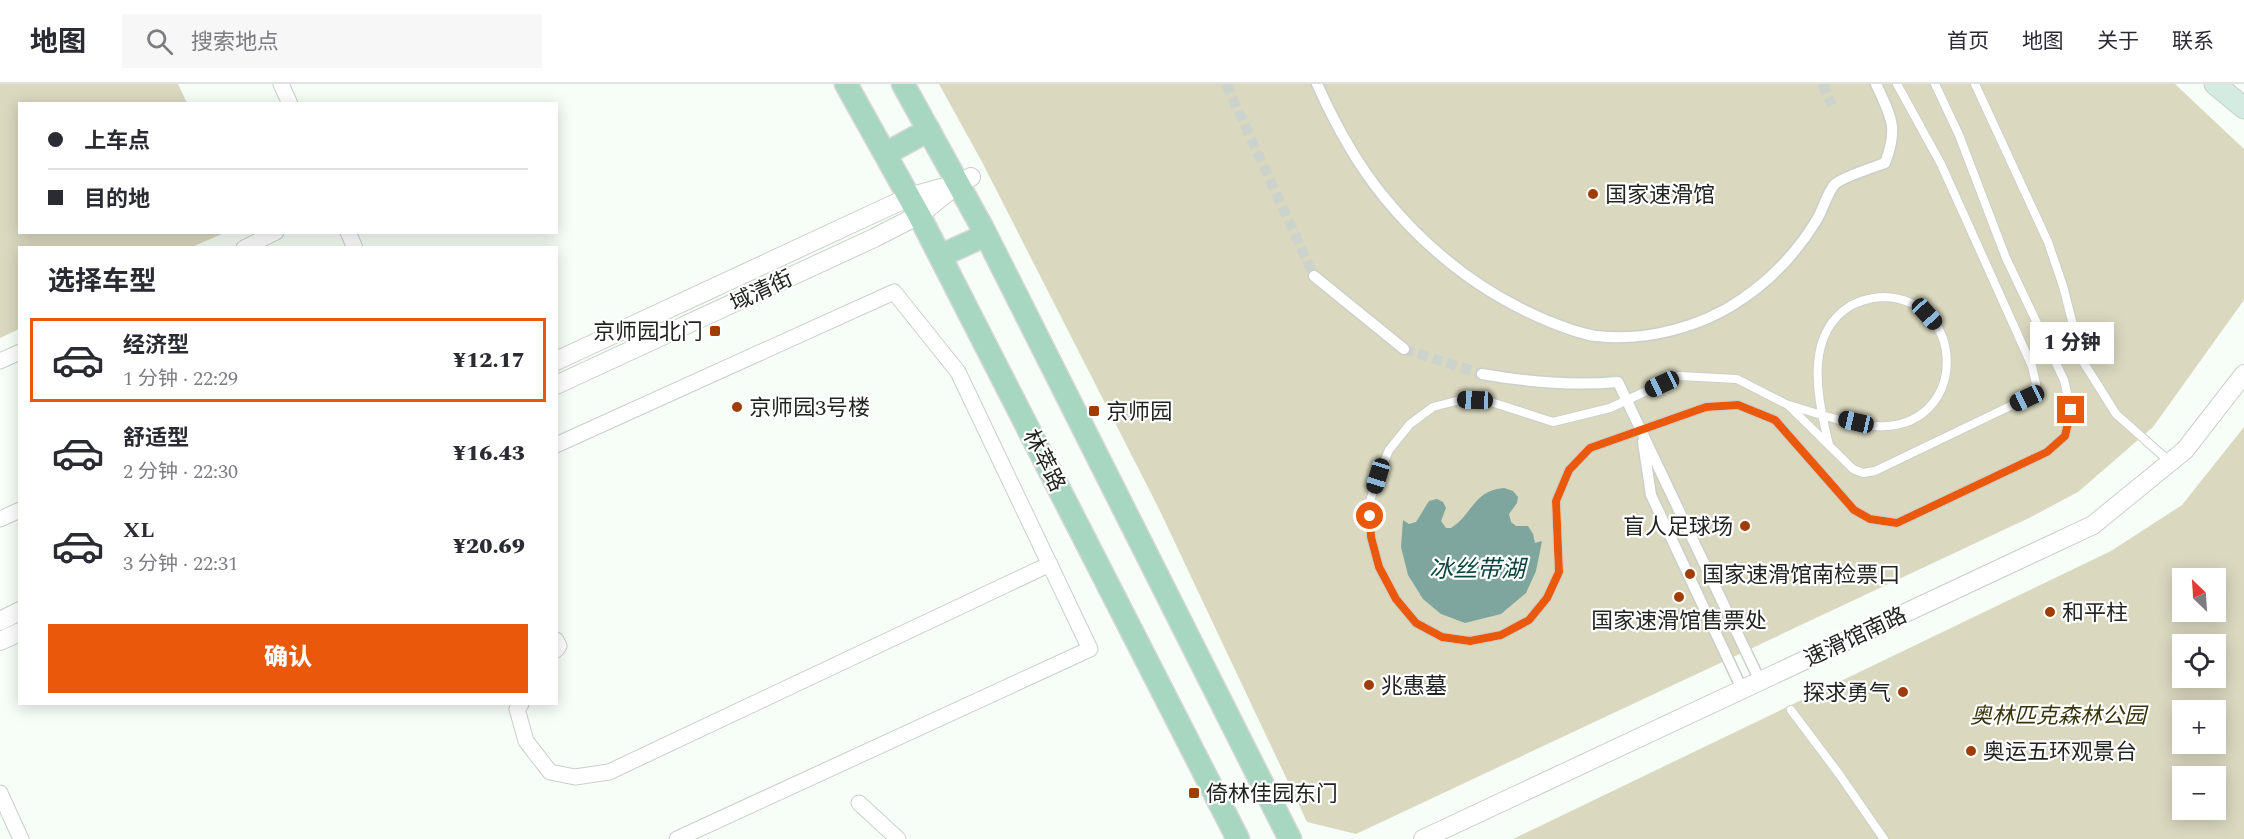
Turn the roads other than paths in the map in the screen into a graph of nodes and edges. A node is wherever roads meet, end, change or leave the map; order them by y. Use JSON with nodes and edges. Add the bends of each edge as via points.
{"nodes":[{"id":1,"x":281,"y":84,"type":"edge"},
{"id":2,"x":846,"y":84,"type":"edge"},
{"id":3,"x":903,"y":84,"type":"edge"},
{"id":4,"x":1317,"y":84,"type":"edge"},
{"id":5,"x":1876,"y":84,"type":"edge"},
{"id":6,"x":1897,"y":84,"type":"edge"},
{"id":7,"x":1935,"y":84,"type":"edge"},
{"id":8,"x":1975,"y":84,"type":"edge"},
{"id":9,"x":2215,"y":84,"type":"edge"},
{"id":10,"x":289,"y":102,"type":"edge"},
{"id":11,"x":2244,"y":108,"type":"edge"},
{"id":12,"x":929,"y":130,"type":"junction"},
{"id":13,"x":885,"y":154,"type":"junction"},
{"id":14,"x":965,"y":180,"type":"junction"},
{"id":15,"x":914,"y":206,"type":"junction"},
{"id":16,"x":272,"y":234,"type":"edge"},
{"id":17,"x":986,"y":235,"type":"junction"},
{"id":18,"x":248,"y":246,"type":"edge"},
{"id":19,"x":940,"y":256,"type":"junction"},
{"id":20,"x":1314,"y":276,"type":"tunnel mouth"},
{"id":21,"x":1404,"y":349,"type":"tunnel mouth"},
{"id":22,"x":18,"y":353,"type":"edge"},
{"id":23,"x":558,"y":360,"type":"edge"},
{"id":24,"x":0,"y":361,"type":"edge"},
{"id":25,"x":1482,"y":374,"type":"tunnel mouth"},
{"id":26,"x":2244,"y":374,"type":"edge"},
{"id":27,"x":558,"y":384,"type":"edge"},
{"id":28,"x":1627,"y":400,"type":"junction"},
{"id":29,"x":1788,"y":405,"type":"junction"},
{"id":30,"x":1821,"y":414,"type":"junction"},
{"id":31,"x":1641,"y":430,"type":"junction"},
{"id":32,"x":558,"y":444,"type":"edge"},
{"id":33,"x":1829,"y":444,"type":"junction"},
{"id":34,"x":2170,"y":462,"type":"junction"},
{"id":35,"x":18,"y":511,"type":"edge"},
{"id":36,"x":0,"y":519,"type":"edge"},
{"id":37,"x":1050,"y":564,"type":"junction"},
{"id":38,"x":18,"y":612,"type":"edge"},
{"id":39,"x":0,"y":621,"type":"edge"},
{"id":40,"x":18,"y":633,"type":"edge"},
{"id":41,"x":0,"y":641,"type":"edge"},
{"id":42,"x":1760,"y":681,"type":"junction"},
{"id":43,"x":1743,"y":689,"type":"junction"},
{"id":44,"x":520,"y":705,"type":"edge"},
{"id":45,"x":1791,"y":710,"type":"dead end"},
{"id":46,"x":0,"y":793,"type":"edge"},
{"id":47,"x":859,"y":803,"type":"dead end"},
{"id":48,"x":21,"y":839,"type":"edge"},
{"id":49,"x":677,"y":839,"type":"edge"},
{"id":50,"x":898,"y":839,"type":"edge"},
{"id":51,"x":1238,"y":839,"type":"edge"},
{"id":52,"x":1290,"y":839,"type":"edge"},
{"id":53,"x":1423,"y":839,"type":"edge"},
{"id":54,"x":1884,"y":839,"type":"edge"}],
"edges":[{"from":1,"to":10,"type":"street"},
{"from":2,"to":13,"type":"main road","name":"林萃路"},
{"from":3,"to":12,"type":"main road"},
{"from":4,"to":5,"type":"street","via":[[1343,138],[1382,195],[1445,260],[1479,285],[1533,315],[1594,336],[1615,337],[1656,333],[1698,322],[1740,301],[1776,272],[1806,237],[1835,184],[1884,163],[1893,142],[1890,116]]},
{"from":6,"to":33,"type":"lane","via":[[1941,164],[2032,366],[2036,384],[2027,398],[1875,471],[1863,473],[1853,469]]},
{"from":7,"to":31,"type":"lane","via":[[2006,258],[2064,380],[2071,410],[2065,436],[2047,452],[1897,523],[1870,519],[1854,510],[1775,420],[1738,405],[1706,407]]},
{"from":8,"to":34,"type":"lane","via":[[2048,242],[2082,360],[2116,414]]},
{"from":9,"to":11,"type":"main road"},
{"from":12,"to":13,"type":"main road"},
{"from":12,"to":14,"type":"main road"},
{"from":13,"to":15,"type":"main road","name":"林萃路"},
{"from":14,"to":15,"type":"street","name":"域清街"},
{"from":14,"to":17,"type":"main road"},
{"from":15,"to":19,"type":"main road","name":"林萃路"},
{"from":15,"to":23,"type":"street","name":"域清街"},
{"from":15,"to":27,"type":"street","name":"域清街","via":[[874,238]]},
{"from":16,"to":18,"type":"street"},
{"from":17,"to":19,"type":"main road"},
{"from":17,"to":52,"type":"main road"},
{"from":19,"to":51,"type":"main road","name":"林萃路"},
{"from":20,"to":21,"type":"street"},
{"from":22,"to":24,"type":"street"},
{"from":25,"to":28,"type":"street","via":[[1557,384],[1618,382]]},
{"from":26,"to":34,"type":"street","name":"速滑馆南路","via":[[2185,450]]},
{"from":28,"to":29,"type":"lane","via":[[1679,376],[1737,379]]},
{"from":28,"to":31,"type":"street"},
{"from":28,"to":31,"type":"lane","via":[[1553,422],[1488,401],[1460,400],[1433,407],[1410,424],[1389,450],[1369,504],[1371,537],[1379,567],[1396,599],[1416,623],[1442,637],[1470,641],[1501,635],[1529,620],[1547,598],[1559,572],[1556,501],[1569,470],[1590,448]]},
{"from":29,"to":30,"type":"lane"},
{"from":29,"to":33,"type":"lane"},
{"from":30,"to":30,"type":"lane","via":[[1818,352],[1827,328],[1844,310],[1867,299],[1893,298],[1917,306],[1935,324],[1946,346],[1947,372],[1939,396],[1921,414],[1886,427]]},
{"from":30,"to":33,"type":"lane"},
{"from":31,"to":42,"type":"street"},
{"from":31,"to":43,"type":"street","via":[[1652,495]]},
{"from":32,"to":37,"type":"street","via":[[894,292],[958,372]]},
{"from":34,"to":42,"type":"street","name":"速滑馆南路","via":[[2093,525]]},
{"from":35,"to":36,"type":"street"},
{"from":37,"to":44,"type":"street","via":[[609,772],[575,777],[550,772],[526,741],[517,709]]},
{"from":37,"to":49,"type":"street","via":[[1090,649]]},
{"from":38,"to":39,"type":"street"},
{"from":40,"to":41,"type":"street"},
{"from":42,"to":43,"type":"street","name":"速滑馆南路"},
{"from":43,"to":53,"type":"street","name":"速滑馆南路"},
{"from":45,"to":54,"type":"lane"},
{"from":46,"to":48,"type":"street"},
{"from":47,"to":50,"type":"street"}]}
